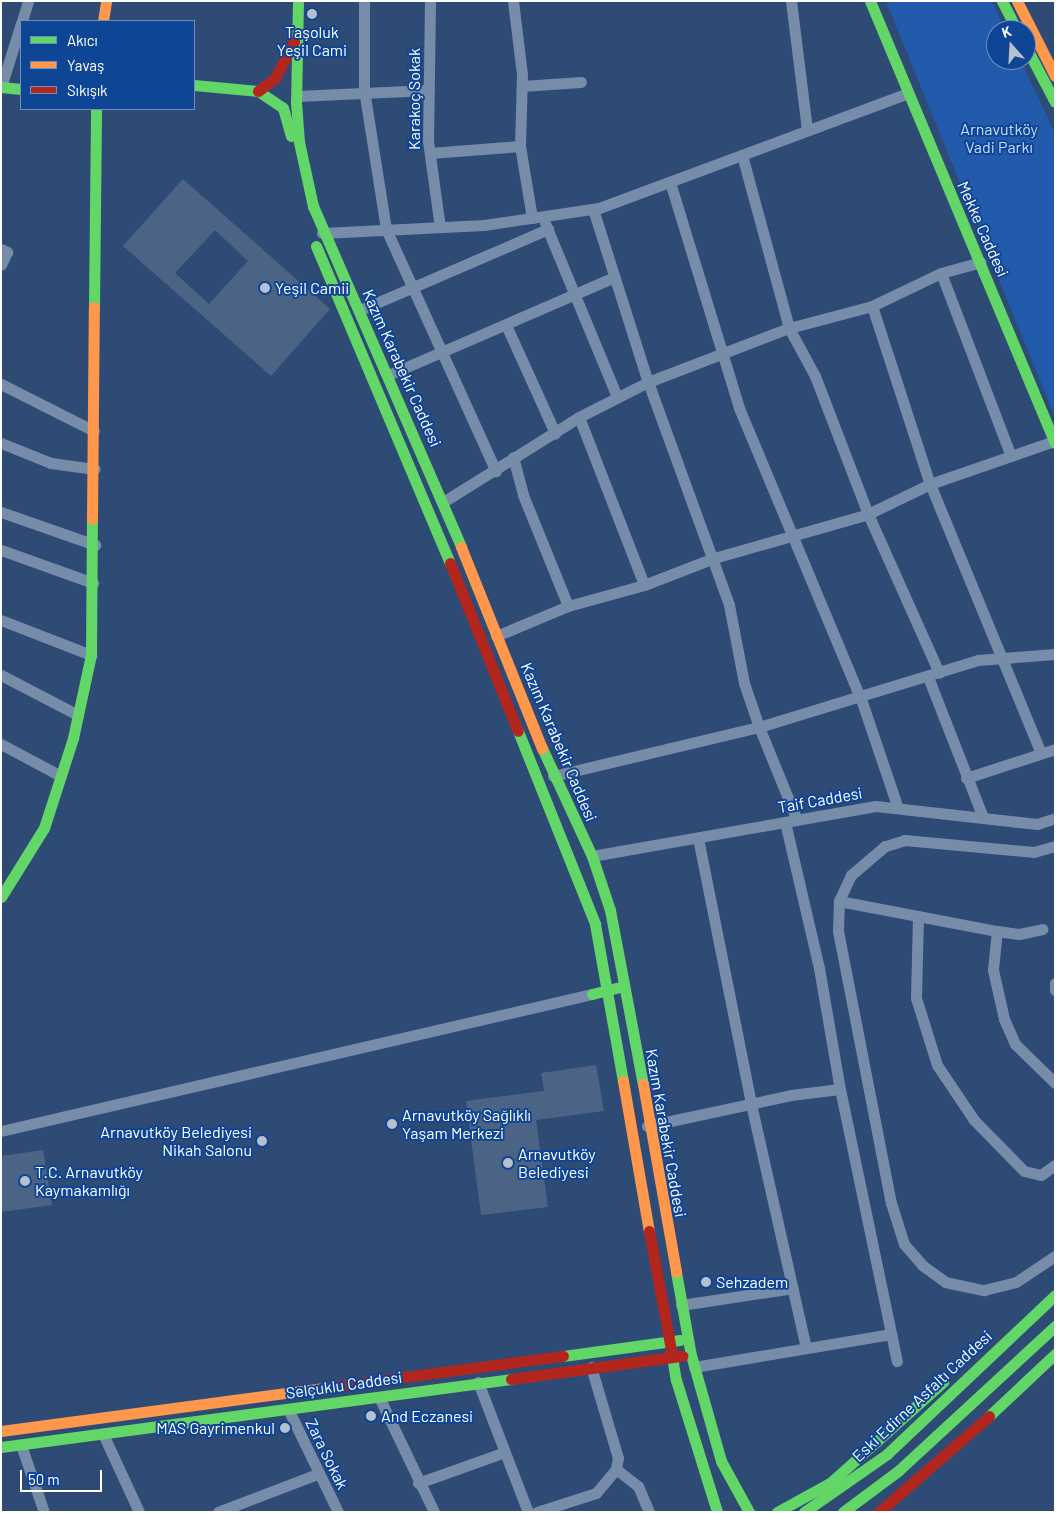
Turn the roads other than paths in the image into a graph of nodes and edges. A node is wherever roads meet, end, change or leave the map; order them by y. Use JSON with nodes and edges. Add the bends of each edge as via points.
{"nodes":[{"id":1,"x":28,"y":1,"type":"edge"},
{"id":2,"x":106,"y":1,"type":"edge"},
{"id":3,"x":298,"y":1,"type":"edge"},
{"id":4,"x":364,"y":1,"type":"edge"},
{"id":5,"x":430,"y":1,"type":"edge"},
{"id":6,"x":514,"y":1,"type":"edge"},
{"id":7,"x":791,"y":1,"type":"edge"},
{"id":8,"x":870,"y":1,"type":"edge"},
{"id":9,"x":1002,"y":1,"type":"edge"},
{"id":10,"x":1017,"y":1,"type":"edge"},
{"id":11,"x":23,"y":20,"type":"edge"},
{"id":12,"x":103,"y":20,"type":"edge"},
{"id":13,"x":1012,"y":20,"type":"edge"},
{"id":14,"x":20,"y":28,"type":"edge"},
{"id":15,"x":296,"y":33,"type":"junction"},
{"id":16,"x":1036,"y":66,"type":"edge"},
{"id":17,"x":1055,"y":76,"type":"edge"},
{"id":18,"x":581,"y":82,"type":"dead end"},
{"id":19,"x":195,"y":85,"type":"edge"},
{"id":20,"x":522,"y":86,"type":"junction"},
{"id":21,"x":1,"y":87,"type":"edge"},
{"id":22,"x":20,"y":89,"type":"edge"},
{"id":23,"x":364,"y":90,"type":"junction"},
{"id":24,"x":430,"y":90,"type":"junction"},
{"id":25,"x":258,"y":91,"type":"junction"},
{"id":26,"x":906,"y":94,"type":"junction"},
{"id":27,"x":297,"y":96,"type":"junction"},
{"id":28,"x":1055,"y":102,"type":"edge"},
{"id":29,"x":96,"y":110,"type":"edge"},
{"id":30,"x":807,"y":130,"type":"junction"},
{"id":31,"x":520,"y":146,"type":"junction"},
{"id":32,"x":430,"y":153,"type":"junction"},
{"id":33,"x":742,"y":155,"type":"junction"},
{"id":34,"x":670,"y":182,"type":"junction"},
{"id":35,"x":593,"y":209,"type":"junction"},
{"id":36,"x":537,"y":217,"type":"junction"},
{"id":37,"x":440,"y":227,"type":"junction"},
{"id":38,"x":548,"y":228,"type":"junction"},
{"id":39,"x":386,"y":230,"type":"junction"},
{"id":40,"x":322,"y":233,"type":"junction"},
{"id":41,"x":1,"y":249,"type":"edge"},
{"id":42,"x":981,"y":262,"type":"junction"},
{"id":43,"x":1,"y":265,"type":"edge"},
{"id":44,"x":941,"y":273,"type":"junction"},
{"id":45,"x":615,"y":277,"type":"junction"},
{"id":46,"x":413,"y":287,"type":"junction"},
{"id":47,"x":574,"y":294,"type":"junction"},
{"id":48,"x":872,"y":306,"type":"junction"},
{"id":49,"x":360,"y":310,"type":"junction"},
{"id":50,"x":506,"y":325,"type":"junction"},
{"id":51,"x":789,"y":328,"type":"junction"},
{"id":52,"x":441,"y":353,"type":"junction"},
{"id":53,"x":720,"y":354,"type":"junction"},
{"id":54,"x":388,"y":375,"type":"junction"},
{"id":55,"x":648,"y":382,"type":"junction"},
{"id":56,"x":1,"y":384,"type":"edge"},
{"id":57,"x":617,"y":397,"type":"junction"},
{"id":58,"x":579,"y":417,"type":"junction"},
{"id":59,"x":94,"y":430,"type":"junction"},
{"id":60,"x":555,"y":433,"type":"junction"},
{"id":61,"x":1,"y":442,"type":"edge"},
{"id":62,"x":1054,"y":442,"type":"edge"},
{"id":63,"x":1011,"y":456,"type":"junction"},
{"id":64,"x":513,"y":458,"type":"junction"},
{"id":65,"x":95,"y":469,"type":"junction"},
{"id":66,"x":496,"y":471,"type":"junction"},
{"id":67,"x":930,"y":484,"type":"junction"},
{"id":68,"x":443,"y":502,"type":"junction"},
{"id":69,"x":1,"y":512,"type":"edge"},
{"id":70,"x":868,"y":514,"type":"junction"},
{"id":71,"x":790,"y":534,"type":"junction"},
{"id":72,"x":95,"y":546,"type":"junction"},
{"id":73,"x":1,"y":550,"type":"edge"},
{"id":74,"x":714,"y":558,"type":"junction"},
{"id":75,"x":93,"y":583,"type":"junction"},
{"id":76,"x":644,"y":585,"type":"junction"},
{"id":77,"x":568,"y":606,"type":"junction"},
{"id":78,"x":1,"y":620,"type":"edge"},
{"id":79,"x":496,"y":636,"type":"junction"},
{"id":80,"x":1055,"y":654,"type":"edge"},
{"id":81,"x":91,"y":655,"type":"junction"},
{"id":82,"x":1002,"y":659,"type":"junction"},
{"id":83,"x":1,"y":675,"type":"edge"},
{"id":84,"x":934,"y":675,"type":"junction"},
{"id":85,"x":861,"y":699,"type":"junction"},
{"id":86,"x":78,"y":715,"type":"junction"},
{"id":87,"x":759,"y":727,"type":"junction"},
{"id":88,"x":1,"y":744,"type":"edge"},
{"id":89,"x":1055,"y":749,"type":"edge"},
{"id":90,"x":1041,"y":753,"type":"junction"},
{"id":91,"x":61,"y":776,"type":"junction"},
{"id":92,"x":554,"y":776,"type":"junction"},
{"id":93,"x":966,"y":778,"type":"junction"},
{"id":94,"x":898,"y":808,"type":"junction"},
{"id":95,"x":983,"y":817,"type":"junction"},
{"id":96,"x":1055,"y":818,"type":"edge"},
{"id":97,"x":791,"y":821,"type":"junction"},
{"id":98,"x":698,"y":838,"type":"junction"},
{"id":99,"x":1055,"y":846,"type":"edge"},
{"id":100,"x":592,"y":856,"type":"junction"},
{"id":101,"x":1,"y":897,"type":"edge"},
{"id":102,"x":839,"y":901,"type":"junction"},
{"id":103,"x":918,"y":916,"type":"junction"},
{"id":104,"x":1042,"y":929,"type":"dead end"},
{"id":105,"x":997,"y":931,"type":"junction"},
{"id":106,"x":1055,"y":983,"type":"edge"},
{"id":107,"x":625,"y":985,"type":"junction"},
{"id":108,"x":609,"y":990,"type":"junction"},
{"id":109,"x":1055,"y":990,"type":"edge"},
{"id":110,"x":592,"y":994,"type":"junction"},
{"id":111,"x":612,"y":1004,"type":"junction"},
{"id":112,"x":1055,"y":1082,"type":"edge"},
{"id":113,"x":840,"y":1089,"type":"junction"},
{"id":114,"x":751,"y":1104,"type":"junction"},
{"id":115,"x":648,"y":1126,"type":"junction"},
{"id":116,"x":1,"y":1131,"type":"edge"},
{"id":117,"x":1055,"y":1165,"type":"edge"},
{"id":118,"x":1055,"y":1256,"type":"edge"},
{"id":119,"x":793,"y":1288,"type":"junction"},
{"id":120,"x":1055,"y":1295,"type":"edge"},
{"id":121,"x":681,"y":1305,"type":"junction"},
{"id":122,"x":1024,"y":1324,"type":"junction"},
{"id":123,"x":1055,"y":1326,"type":"edge"},
{"id":124,"x":892,"y":1334,"type":"junction"},
{"id":125,"x":688,"y":1339,"type":"junction"},
{"id":126,"x":670,"y":1341,"type":"junction"},
{"id":127,"x":806,"y":1348,"type":"junction"},
{"id":128,"x":1054,"y":1356,"type":"edge"},
{"id":129,"x":672,"y":1357,"type":"junction"},
{"id":130,"x":692,"y":1361,"type":"junction"},
{"id":131,"x":897,"y":1361,"type":"dead end"},
{"id":132,"x":591,"y":1367,"type":"junction"},
{"id":133,"x":478,"y":1382,"type":"junction"},
{"id":134,"x":349,"y":1385,"type":"junction"},
{"id":135,"x":379,"y":1397,"type":"junction"},
{"id":136,"x":351,"y":1400,"type":"junction"},
{"id":137,"x":288,"y":1409,"type":"junction"},
{"id":138,"x":99,"y":1418,"type":"junction"},
{"id":139,"x":1,"y":1431,"type":"edge"},
{"id":140,"x":103,"y":1434,"type":"junction"},
{"id":141,"x":21,"y":1445,"type":"junction"},
{"id":142,"x":1,"y":1447,"type":"edge"},
{"id":143,"x":505,"y":1452,"type":"junction"},
{"id":144,"x":616,"y":1469,"type":"junction"},
{"id":145,"x":318,"y":1474,"type":"junction"},
{"id":146,"x":418,"y":1483,"type":"junction"},
{"id":147,"x":44,"y":1512,"type":"edge"},
{"id":148,"x":139,"y":1512,"type":"edge"},
{"id":149,"x":218,"y":1512,"type":"edge"},
{"id":150,"x":338,"y":1512,"type":"edge"},
{"id":151,"x":434,"y":1512,"type":"edge"},
{"id":152,"x":528,"y":1512,"type":"edge"},
{"id":153,"x":537,"y":1512,"type":"edge"},
{"id":154,"x":649,"y":1512,"type":"edge"},
{"id":155,"x":717,"y":1512,"type":"edge"},
{"id":156,"x":749,"y":1512,"type":"edge"},
{"id":157,"x":777,"y":1512,"type":"edge"},
{"id":158,"x":804,"y":1512,"type":"edge"},
{"id":159,"x":843,"y":1512,"type":"edge"},
{"id":160,"x":879,"y":1512,"type":"edge"}],
"edges":[{"from":1,"to":11,"type":"street"},
{"from":2,"to":12,"type":"main road"},
{"from":3,"to":15,"type":"main road","name":"Kazım Karabekir Caddesi"},
{"from":4,"to":23,"type":"street"},
{"from":5,"to":24,"type":"street","name":"Karakoç Sokak"},
{"from":6,"to":20,"type":"street"},
{"from":7,"to":30,"type":"street"},
{"from":8,"to":26,"type":"main road","name":"Mekke Caddesi"},
{"from":9,"to":13,"type":"main road"},
{"from":10,"to":17,"type":"main road"},
{"from":14,"to":21,"type":"street"},
{"from":15,"to":25,"type":"main road","via":[[291,52],[274,78]]},
{"from":15,"to":27,"type":"main road","name":"Kazım Karabekir Caddesi"},
{"from":16,"to":28,"type":"main road"},
{"from":18,"to":20,"type":"street"},
{"from":19,"to":25,"type":"main road"},
{"from":20,"to":31,"type":"street"},
{"from":21,"to":22,"type":"main road"},
{"from":23,"to":24,"type":"street"},
{"from":23,"to":27,"type":"street"},
{"from":23,"to":39,"type":"street"},
{"from":24,"to":32,"type":"street","name":"Karakoç Sokak"},
{"from":25,"to":108,"type":"main road","name":"Kazım Karabekir Caddesi","via":[[283,108],[305,218],[586,897]]},
{"from":26,"to":30,"type":"street"},
{"from":26,"to":42,"type":"main road","name":"Mekke Caddesi"},
{"from":27,"to":40,"type":"main road","name":"Kazım Karabekir Caddesi","via":[[305,178]]},
{"from":29,"to":59,"type":"main road"},
{"from":30,"to":33,"type":"street"},
{"from":31,"to":32,"type":"street"},
{"from":31,"to":36,"type":"street"},
{"from":32,"to":37,"type":"street","name":"Karakoç Sokak"},
{"from":33,"to":34,"type":"street"},
{"from":33,"to":51,"type":"street"},
{"from":34,"to":35,"type":"street"},
{"from":34,"to":53,"type":"street"},
{"from":35,"to":36,"type":"street"},
{"from":35,"to":45,"type":"street"},
{"from":36,"to":37,"type":"street"},
{"from":36,"to":38,"type":"street"},
{"from":37,"to":39,"type":"street"},
{"from":38,"to":46,"type":"street"},
{"from":38,"to":47,"type":"street"},
{"from":39,"to":40,"type":"street"},
{"from":39,"to":46,"type":"street"},
{"from":40,"to":49,"type":"main road","name":"Kazım Karabekir Caddesi"},
{"from":41,"to":43,"type":"street","via":[[7,252]]},
{"from":42,"to":44,"type":"street"},
{"from":42,"to":62,"type":"main road","name":"Mekke Caddesi"},
{"from":44,"to":48,"type":"street"},
{"from":44,"to":63,"type":"street"},
{"from":45,"to":47,"type":"street"},
{"from":45,"to":55,"type":"street"},
{"from":46,"to":49,"type":"street"},
{"from":46,"to":52,"type":"street"},
{"from":47,"to":50,"type":"street"},
{"from":47,"to":57,"type":"street"},
{"from":48,"to":51,"type":"street"},
{"from":48,"to":67,"type":"street"},
{"from":49,"to":54,"type":"main road","name":"Kazım Karabekir Caddesi"},
{"from":50,"to":52,"type":"street"},
{"from":50,"to":60,"type":"street"},
{"from":51,"to":53,"type":"street"},
{"from":51,"to":70,"type":"street","via":[[815,376]]},
{"from":52,"to":54,"type":"street"},
{"from":52,"to":66,"type":"street"},
{"from":53,"to":55,"type":"street"},
{"from":53,"to":71,"type":"street"},
{"from":54,"to":68,"type":"main road","name":"Kazım Karabekir Caddesi"},
{"from":55,"to":57,"type":"street"},
{"from":55,"to":74,"type":"street"},
{"from":56,"to":59,"type":"street"},
{"from":57,"to":58,"type":"street"},
{"from":58,"to":60,"type":"street"},
{"from":58,"to":76,"type":"street"},
{"from":59,"to":65,"type":"main road"},
{"from":60,"to":64,"type":"street"},
{"from":61,"to":65,"type":"street","via":[[51,463]]},
{"from":62,"to":63,"type":"street"},
{"from":63,"to":67,"type":"street"},
{"from":64,"to":66,"type":"street"},
{"from":64,"to":77,"type":"street","via":[[523,495]]},
{"from":65,"to":72,"type":"main road"},
{"from":66,"to":68,"type":"street"},
{"from":67,"to":70,"type":"street"},
{"from":67,"to":82,"type":"street"},
{"from":68,"to":79,"type":"main road","name":"Kazım Karabekir Caddesi"},
{"from":69,"to":72,"type":"street"},
{"from":70,"to":71,"type":"street"},
{"from":70,"to":84,"type":"street"},
{"from":71,"to":74,"type":"street"},
{"from":71,"to":85,"type":"street"},
{"from":72,"to":75,"type":"main road"},
{"from":73,"to":75,"type":"street"},
{"from":74,"to":76,"type":"street"},
{"from":74,"to":87,"type":"street","via":[[729,605],[744,683]]},
{"from":75,"to":81,"type":"main road"},
{"from":76,"to":77,"type":"street"},
{"from":77,"to":79,"type":"street"},
{"from":78,"to":81,"type":"street"},
{"from":79,"to":92,"type":"main road","name":"Kazım Karabekir Caddesi"},
{"from":80,"to":82,"type":"street"},
{"from":81,"to":86,"type":"main road"},
{"from":82,"to":84,"type":"street","via":[[978,660]]},
{"from":82,"to":90,"type":"street"},
{"from":83,"to":86,"type":"street"},
{"from":84,"to":85,"type":"street"},
{"from":84,"to":93,"type":"street"},
{"from":85,"to":87,"type":"street"},
{"from":85,"to":94,"type":"street"},
{"from":86,"to":91,"type":"main road"},
{"from":87,"to":92,"type":"street"},
{"from":87,"to":97,"type":"street"},
{"from":88,"to":91,"type":"street"},
{"from":89,"to":90,"type":"street"},
{"from":90,"to":93,"type":"street"},
{"from":91,"to":101,"type":"main road","via":[[44,828]]},
{"from":92,"to":100,"type":"main road","name":"Kazım Karabekir Caddesi"},
{"from":93,"to":95,"type":"street"},
{"from":94,"to":95,"type":"street","name":"Taif Caddesi"},
{"from":94,"to":97,"type":"street","name":"Taif Caddesi","via":[[876,806]]},
{"from":95,"to":96,"type":"street","name":"Taif Caddesi","via":[[1037,824]]},
{"from":97,"to":98,"type":"street","name":"Taif Caddesi"},
{"from":97,"to":113,"type":"street"},
{"from":98,"to":100,"type":"street","name":"Taif Caddesi"},
{"from":98,"to":114,"type":"street"},
{"from":99,"to":102,"type":"street","via":[[1034,852],[905,840],[866,859],[851,875]]},
{"from":100,"to":107,"type":"main road","name":"Kazım Karabekir Caddesi","via":[[610,910]]},
{"from":102,"to":103,"type":"street"},
{"from":102,"to":118,"type":"street","via":[[838,931],[891,1203],[904,1244],[922,1265],[945,1282],[984,1290],[1016,1282]]},
{"from":103,"to":105,"type":"street"},
{"from":103,"to":117,"type":"street","via":[[916,998],[937,1065],[974,1120],[1024,1171],[1041,1175]]},
{"from":104,"to":105,"type":"street","via":[[1019,934]]},
{"from":105,"to":112,"type":"street","via":[[993,970],[1004,1019],[1015,1044]]},
{"from":106,"to":109,"type":"street"},
{"from":107,"to":108,"type":"main road"},
{"from":107,"to":115,"type":"main road","name":"Kazım Karabekir Caddesi"},
{"from":108,"to":110,"type":"main road"},
{"from":108,"to":111,"type":"main road","name":"Kazım Karabekir Caddesi"},
{"from":110,"to":111,"type":"main road"},
{"from":110,"to":116,"type":"street"},
{"from":111,"to":126,"type":"main road","name":"Kazım Karabekir Caddesi"},
{"from":113,"to":114,"type":"street"},
{"from":113,"to":124,"type":"street"},
{"from":114,"to":115,"type":"street"},
{"from":114,"to":119,"type":"street"},
{"from":115,"to":121,"type":"main road","name":"Kazım Karabekir Caddesi"},
{"from":119,"to":121,"type":"street"},
{"from":119,"to":127,"type":"street"},
{"from":120,"to":122,"type":"main road","name":"Eski Edirne Asfaltı Caddesi"},
{"from":121,"to":125,"type":"main road","name":"Kazım Karabekir Caddesi"},
{"from":122,"to":157,"type":"main road","via":[[967,1361],[830,1483]]},
{"from":122,"to":158,"type":"main road","name":"Eski Edirne Asfaltı Caddesi","via":[[876,1464]]},
{"from":123,"to":159,"type":"main road","via":[[898,1471]]},
{"from":124,"to":127,"type":"street"},
{"from":124,"to":131,"type":"street"},
{"from":125,"to":126,"type":"main road","name":"Selçuklu Caddesi"},
{"from":125,"to":130,"type":"main road","name":"Kazım Karabekir Caddesi"},
{"from":126,"to":129,"type":"main road","name":"Kazım Karabekir Caddesi"},
{"from":126,"to":134,"type":"main road","name":"Selçuklu Caddesi"},
{"from":127,"to":130,"type":"street"},
{"from":128,"to":160,"type":"main road","via":[[940,1462]]},
{"from":129,"to":130,"type":"main road","name":"Selçuklu Caddesi"},
{"from":129,"to":132,"type":"main road","name":"Selçuklu Caddesi"},
{"from":129,"to":155,"type":"main road","name":"Kazım Karabekir Caddesi","via":[[680,1400]]},
{"from":130,"to":156,"type":"main road","name":"Kazım Karabekir Caddesi","via":[[721,1461]]},
{"from":132,"to":133,"type":"main road","name":"Selçuklu Caddesi"},
{"from":132,"to":144,"type":"street","via":[[618,1458]]},
{"from":133,"to":135,"type":"main road","name":"Selçuklu Caddesi"},
{"from":133,"to":143,"type":"street"},
{"from":134,"to":136,"type":"main road"},
{"from":134,"to":138,"type":"main road","name":"Selçuklu Caddesi"},
{"from":135,"to":136,"type":"main road","name":"Selçuklu Caddesi"},
{"from":135,"to":146,"type":"street"},
{"from":136,"to":137,"type":"main road","name":"Selçuklu Caddesi"},
{"from":137,"to":140,"type":"main road","name":"Selçuklu Caddesi"},
{"from":137,"to":145,"type":"street","name":"Zara Sokak"},
{"from":138,"to":139,"type":"main road","name":"Selçuklu Caddesi"},
{"from":138,"to":140,"type":"main road"},
{"from":140,"to":141,"type":"main road","name":"Selçuklu Caddesi"},
{"from":140,"to":148,"type":"street"},
{"from":141,"to":142,"type":"main road","name":"Selçuklu Caddesi"},
{"from":141,"to":147,"type":"street"},
{"from":143,"to":146,"type":"street"},
{"from":143,"to":152,"type":"street"},
{"from":144,"to":153,"type":"street","via":[[596,1493]]},
{"from":144,"to":154,"type":"street","via":[[638,1486]]},
{"from":145,"to":149,"type":"street"},
{"from":145,"to":150,"type":"street","name":"Zara Sokak"},
{"from":146,"to":151,"type":"street"}]}
